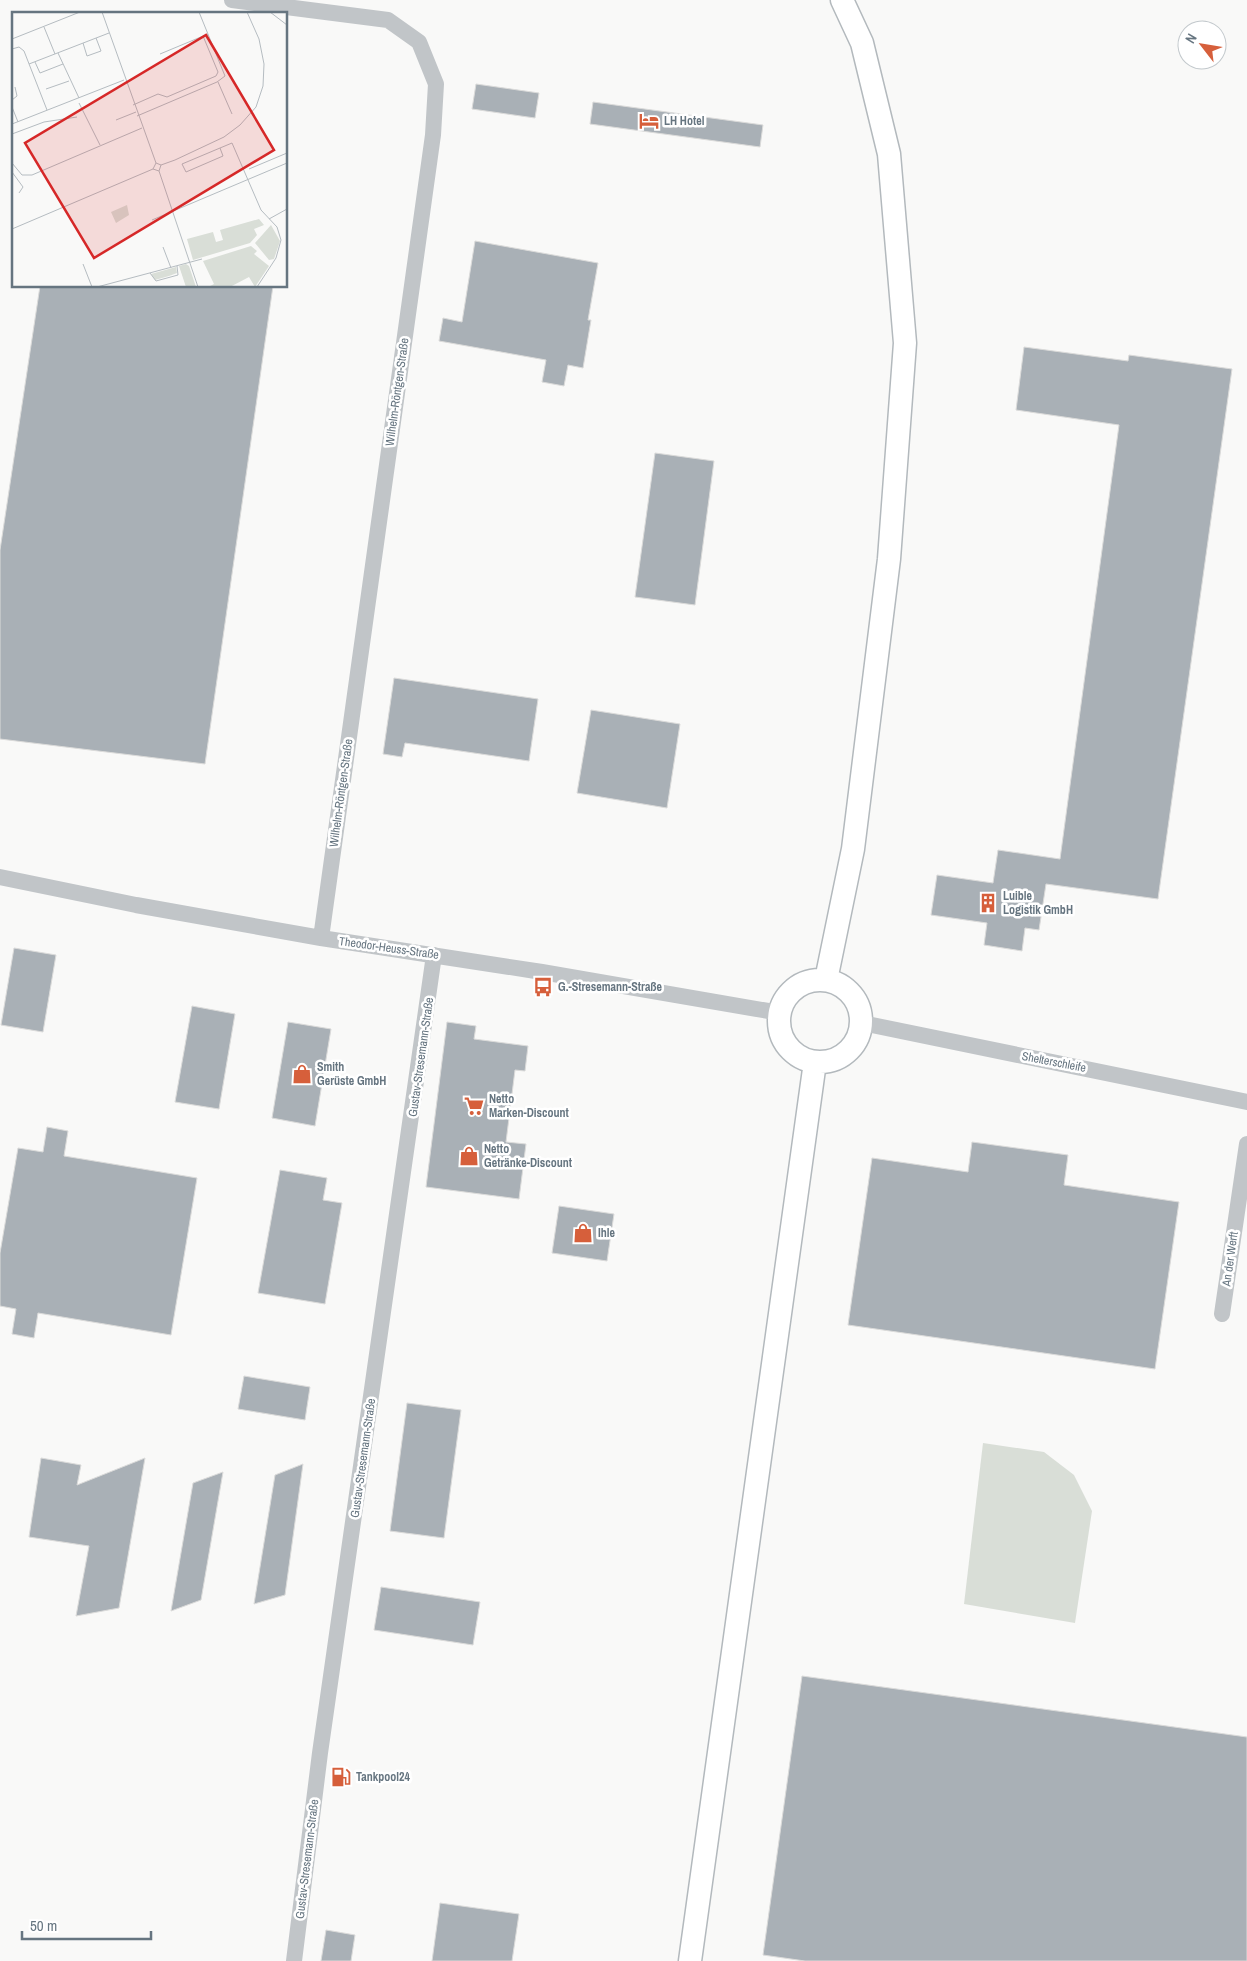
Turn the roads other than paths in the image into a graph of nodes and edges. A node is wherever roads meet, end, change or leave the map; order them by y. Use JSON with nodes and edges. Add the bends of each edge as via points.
{"nodes":[{"id":1,"x":232,"y":0,"type":"edge"},
{"id":2,"x":842,"y":0,"type":"edge"},
{"id":3,"x":0,"y":877,"type":"edge"},
{"id":4,"x":321,"y":938,"type":"junction"},
{"id":5,"x":434,"y":955,"type":"junction"},
{"id":6,"x":826,"y":980,"type":"junction"},
{"id":7,"x":780,"y":1013,"type":"junction"},
{"id":8,"x":862,"y":1023,"type":"junction"},
{"id":9,"x":815,"y":1062,"type":"junction"},
{"id":10,"x":1247,"y":1102,"type":"edge"},
{"id":11,"x":1247,"y":1144,"type":"edge"},
{"id":12,"x":1222,"y":1314,"type":"dead end"},
{"id":13,"x":294,"y":1961,"type":"edge"},
{"id":14,"x":690,"y":1961,"type":"edge"}],
"edges":[{"from":1,"to":4,"type":"street","name":"Wilhelm-Röntgen-Straße","via":[[388,20],[419,42],[436,84],[433,135]]},
{"from":2,"to":6,"type":"main road","via":[[862,43],[889,154],[905,343],[888,569],[853,849]]},
{"from":3,"to":4,"type":"street","name":"Theodor-Heuss-Straße","via":[[136,906]]},
{"from":4,"to":5,"type":"street","name":"Theodor-Heuss-Straße"},
{"from":5,"to":7,"type":"street","name":"Theodor-Heuss-Straße"},
{"from":5,"to":13,"type":"street","name":"Gustav-Stresemann-Straße","via":[[323,1733]]},
{"from":6,"to":7,"type":"main road","via":[[811,981],[797,988],[786,999]]},
{"from":6,"to":8,"type":"main road","via":[[840,985],[852,995],[860,1008]]},
{"from":7,"to":9,"type":"main road","via":[[779,1026],[791,1051],[802,1059]]},
{"from":8,"to":9,"type":"main road","via":[[858,1040],[847,1053],[832,1061]]},
{"from":8,"to":10,"type":"street","name":"Shelterschleife"},
{"from":9,"to":14,"type":"main road"},
{"from":11,"to":12,"type":"street","name":"An der Werft"}]}
